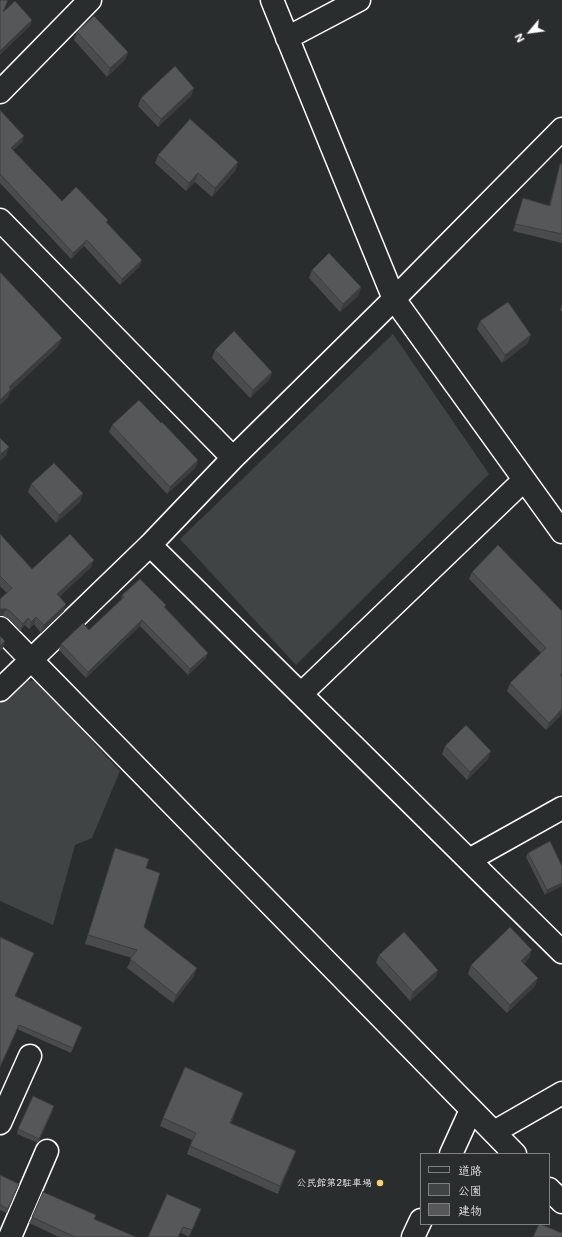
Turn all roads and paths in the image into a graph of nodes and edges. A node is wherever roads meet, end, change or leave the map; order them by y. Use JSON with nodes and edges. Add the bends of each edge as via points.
{"nodes":[{"id":1,"x":90,"y":0,"type":"edge"},
{"id":2,"x":272,"y":0,"type":"edge"},
{"id":3,"x":359,"y":0,"type":"edge"},
{"id":4,"x":287,"y":38,"type":"junction"},
{"id":5,"x":0,"y":92,"type":"edge"},
{"id":6,"x":562,"y":129,"type":"edge"},
{"id":7,"x":0,"y":220,"type":"edge"},
{"id":8,"x":394,"y":299,"type":"junction"},
{"id":9,"x":233,"y":458,"type":"junction"},
{"id":10,"x":524,"y":480,"type":"junction"},
{"id":11,"x":562,"y":532,"type":"edge"},
{"id":12,"x":150,"y":545,"type":"junction"},
{"id":13,"x":0,"y":628,"type":"edge"},
{"id":14,"x":31,"y":660,"type":"junction"},
{"id":15,"x":0,"y":690,"type":"edge"},
{"id":16,"x":301,"y":694,"type":"junction"},
{"id":17,"x":562,"y":808,"type":"edge"},
{"id":18,"x":469,"y":860,"type":"junction"},
{"id":19,"x":562,"y":952,"type":"edge"},
{"id":20,"x":30,"y":1056,"type":"dead end"},
{"id":21,"x":562,"y":1093,"type":"edge"},
{"id":22,"x":471,"y":1110,"type":"junction"},
{"id":23,"x":0,"y":1123,"type":"edge"},
{"id":24,"x":494,"y":1132,"type":"junction"},
{"id":25,"x":47,"y":1151,"type":"dead end"},
{"id":26,"x":451,"y":1153,"type":"edge"},
{"id":27,"x":514,"y":1153,"type":"edge"},
{"id":28,"x":550,"y":1190,"type":"edge"},
{"id":29,"x":562,"y":1202,"type":"edge"},
{"id":30,"x":420,"y":1222,"type":"edge"},
{"id":31,"x":0,"y":1235,"type":"edge"},
{"id":32,"x":4,"y":1237,"type":"edge"},
{"id":33,"x":10,"y":1237,"type":"edge"},
{"id":34,"x":413,"y":1237,"type":"edge"}],
"edges":[{"from":1,"to":5,"type":"street"},
{"from":2,"to":4,"type":"street"},
{"from":3,"to":4,"type":"street"},
{"from":4,"to":8,"type":"street"},
{"from":6,"to":8,"type":"street"},
{"from":7,"to":9,"type":"street"},
{"from":8,"to":9,"type":"street"},
{"from":8,"to":10,"type":"street"},
{"from":9,"to":12,"type":"street"},
{"from":10,"to":11,"type":"street"},
{"from":10,"to":16,"type":"street"},
{"from":12,"to":14,"type":"street"},
{"from":12,"to":16,"type":"street"},
{"from":13,"to":14,"type":"street"},
{"from":14,"to":15,"type":"street"},
{"from":14,"to":22,"type":"street"},
{"from":16,"to":18,"type":"street"},
{"from":17,"to":18,"type":"street"},
{"from":18,"to":19,"type":"street"},
{"from":20,"to":23,"type":"street"},
{"from":21,"to":24,"type":"street"},
{"from":22,"to":24,"type":"street"},
{"from":22,"to":26,"type":"street"},
{"from":24,"to":27,"type":"street"},
{"from":25,"to":33,"type":"street"},
{"from":28,"to":29,"type":"street"},
{"from":30,"to":34,"type":"street"},
{"from":31,"to":32,"type":"street"}]}
